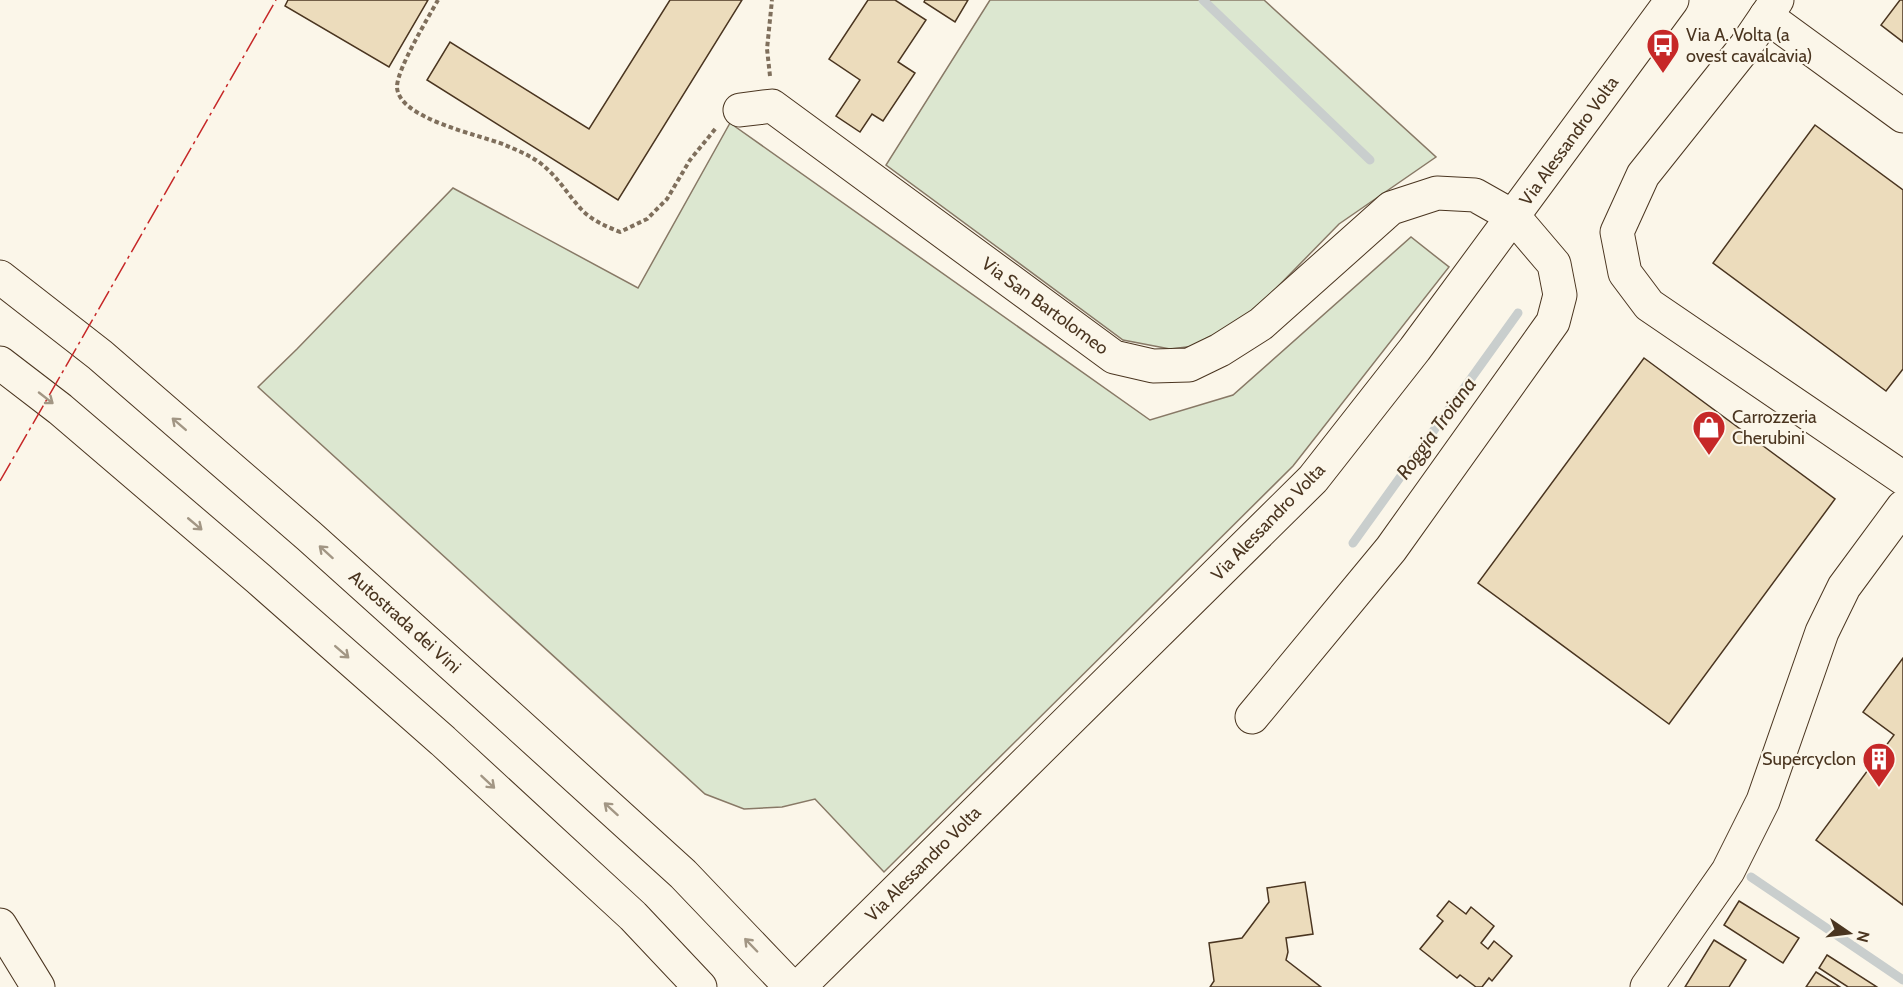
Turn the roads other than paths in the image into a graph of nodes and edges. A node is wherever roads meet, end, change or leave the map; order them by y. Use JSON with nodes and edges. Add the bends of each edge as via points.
{"nodes":[{"id":1,"x":1672,"y":0,"type":"edge"},
{"id":2,"x":1772,"y":8,"type":"edge"},
{"id":3,"x":740,"y":110,"type":"road end"},
{"id":4,"x":1903,"y":116,"type":"edge"},
{"id":5,"x":1514,"y":217,"type":"junction"},
{"id":6,"x":0,"y":277,"type":"edge"},
{"id":7,"x":0,"y":363,"type":"edge"},
{"id":8,"x":1903,"y":478,"type":"edge"},
{"id":9,"x":1903,"y":507,"type":"edge"},
{"id":10,"x":1252,"y":717,"type":"dead end"},
{"id":11,"x":0,"y":925,"type":"edge"},
{"id":12,"x":38,"y":987,"type":"edge"},
{"id":13,"x":700,"y":987,"type":"edge"},
{"id":14,"x":791,"y":987,"type":"edge"},
{"id":15,"x":799,"y":987,"type":"edge"},
{"id":16,"x":1647,"y":987,"type":"edge"}],
"edges":[{"from":1,"to":5,"type":"main road","name":"Via Alessandro Volta"},
{"from":2,"to":4,"type":"main road"},
{"from":2,"to":8,"type":"main road","via":[[1643,174],[1617,232],[1625,273],[1649,305]]},
{"from":3,"to":5,"type":"main road","name":"Via San Bartolomeo","via":[[772,106],[1114,357],[1153,366],[1189,365],[1261,324],[1391,208],[1437,193],[1475,195]]},
{"from":5,"to":10,"type":"main road","via":[[1554,264],[1560,295],[1553,322],[1391,549]]},
{"from":5,"to":15,"type":"main road","name":"Via Alessandro Volta","via":[[1313,479]]},
{"from":14,"to":6,"type":"main road","name":"Autostrada dei Vini","one_way":true,"via":[[683,874],[309,536],[100,356]]},
{"from":7,"to":13,"type":"main road","one_way":true,"via":[[60,409],[443,741],[633,916]]},
{"from":9,"to":16,"type":"main road","via":[[1844,586],[1822,632],[1763,801],[1728,871]]},
{"from":11,"to":12,"type":"main road"}]}
